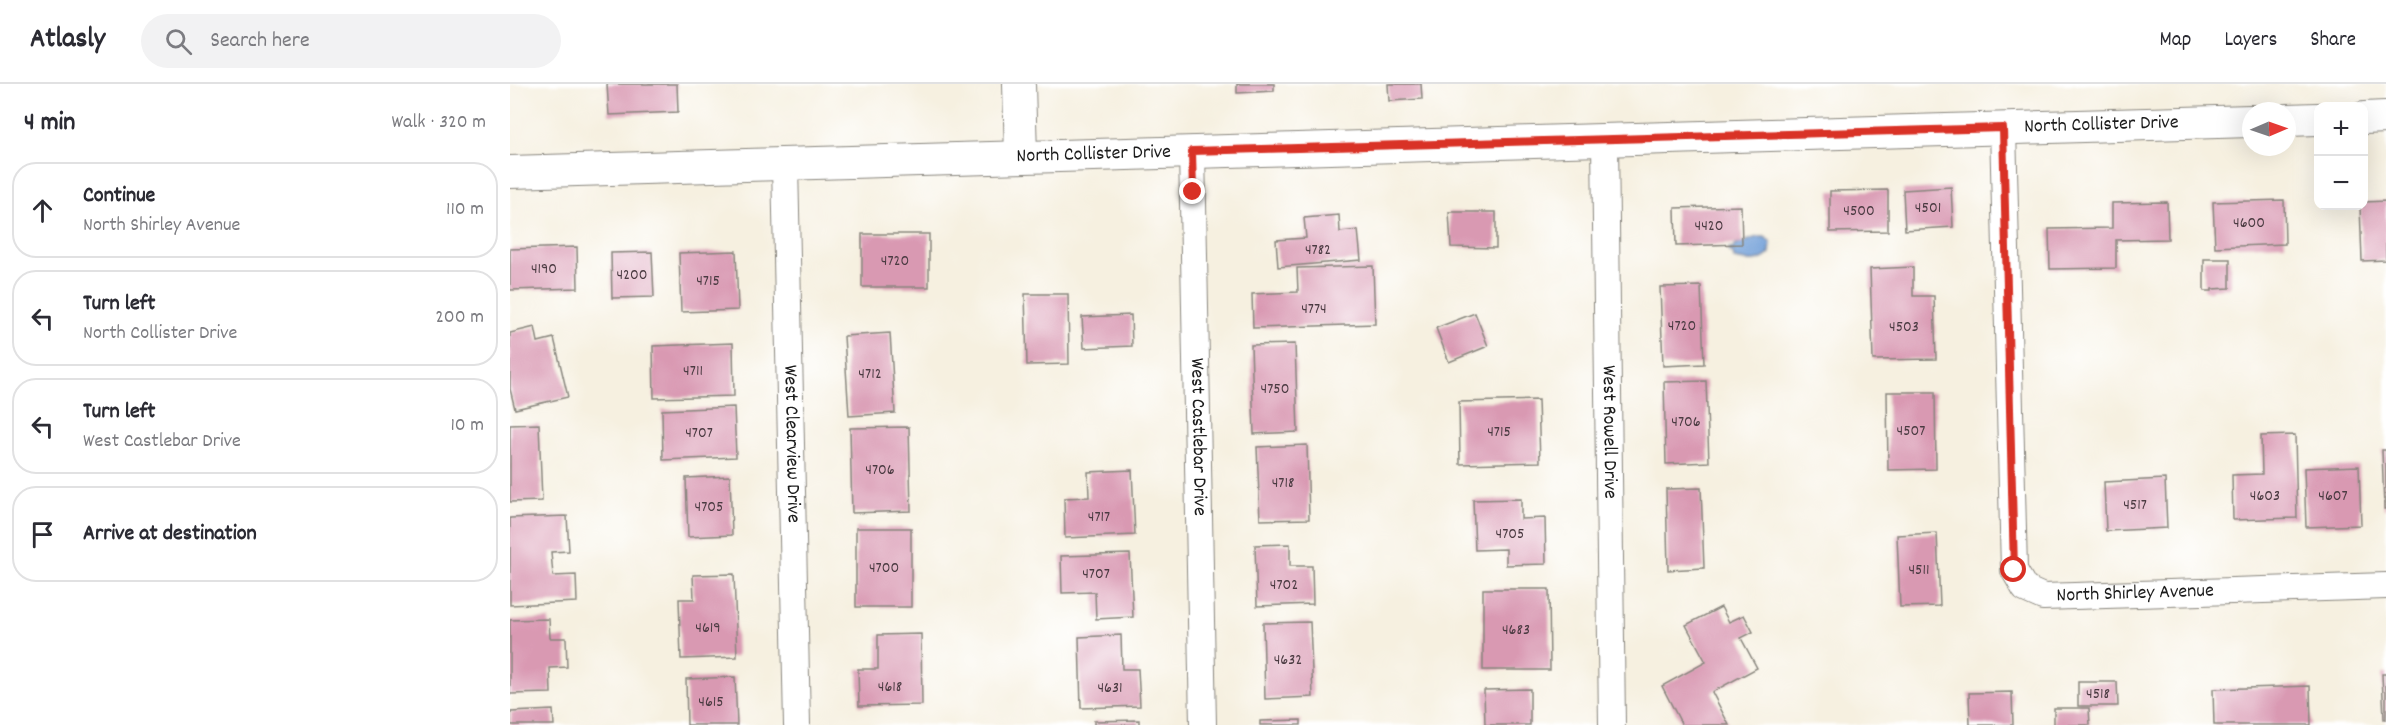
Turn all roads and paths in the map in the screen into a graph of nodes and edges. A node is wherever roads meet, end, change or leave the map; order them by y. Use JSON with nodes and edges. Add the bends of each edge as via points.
{"nodes":[{"id":1,"x":1019,"y":84,"type":"edge"},
{"id":2,"x":2386,"y":117,"type":"edge"},
{"id":3,"x":2368,"y":118,"type":"edge"},
{"id":4,"x":2314,"y":119,"type":"edge"},
{"id":5,"x":2296,"y":120,"type":"edge"},
{"id":6,"x":2242,"y":121,"type":"edge"},
{"id":7,"x":2003,"y":128,"type":"junction"},
{"id":8,"x":1605,"y":140,"type":"junction"},
{"id":9,"x":1192,"y":151,"type":"junction"},
{"id":10,"x":1021,"y":156,"type":"junction"},
{"id":11,"x":785,"y":164,"type":"junction"},
{"id":12,"x":510,"y":172,"type":"edge"},
{"id":13,"x":2386,"y":586,"type":"edge"},
{"id":14,"x":798,"y":725,"type":"edge"},
{"id":15,"x":1203,"y":725,"type":"edge"},
{"id":16,"x":1612,"y":725,"type":"edge"}],
"edges":[{"from":1,"to":10,"type":"street"},
{"from":2,"to":3,"type":"street"},
{"from":4,"to":5,"type":"street"},
{"from":6,"to":7,"type":"street","name":"North Collister Drive"},
{"from":7,"to":8,"type":"street","name":"North Collister Drive"},
{"from":7,"to":13,"type":"street","name":"North Shirley Avenue","via":[[2014,570],[2025,589],[2043,597]]},
{"from":8,"to":9,"type":"street","name":"North Collister Drive"},
{"from":8,"to":16,"type":"street","name":"West Rowell Drive"},
{"from":9,"to":10,"type":"street","name":"North Collister Drive"},
{"from":9,"to":15,"type":"street","name":"West Castlebar Drive"},
{"from":10,"to":11,"type":"street","name":"North Collister Drive"},
{"from":11,"to":12,"type":"street","name":"North Collister Drive"},
{"from":11,"to":14,"type":"street","name":"West Clearview Drive"}]}
